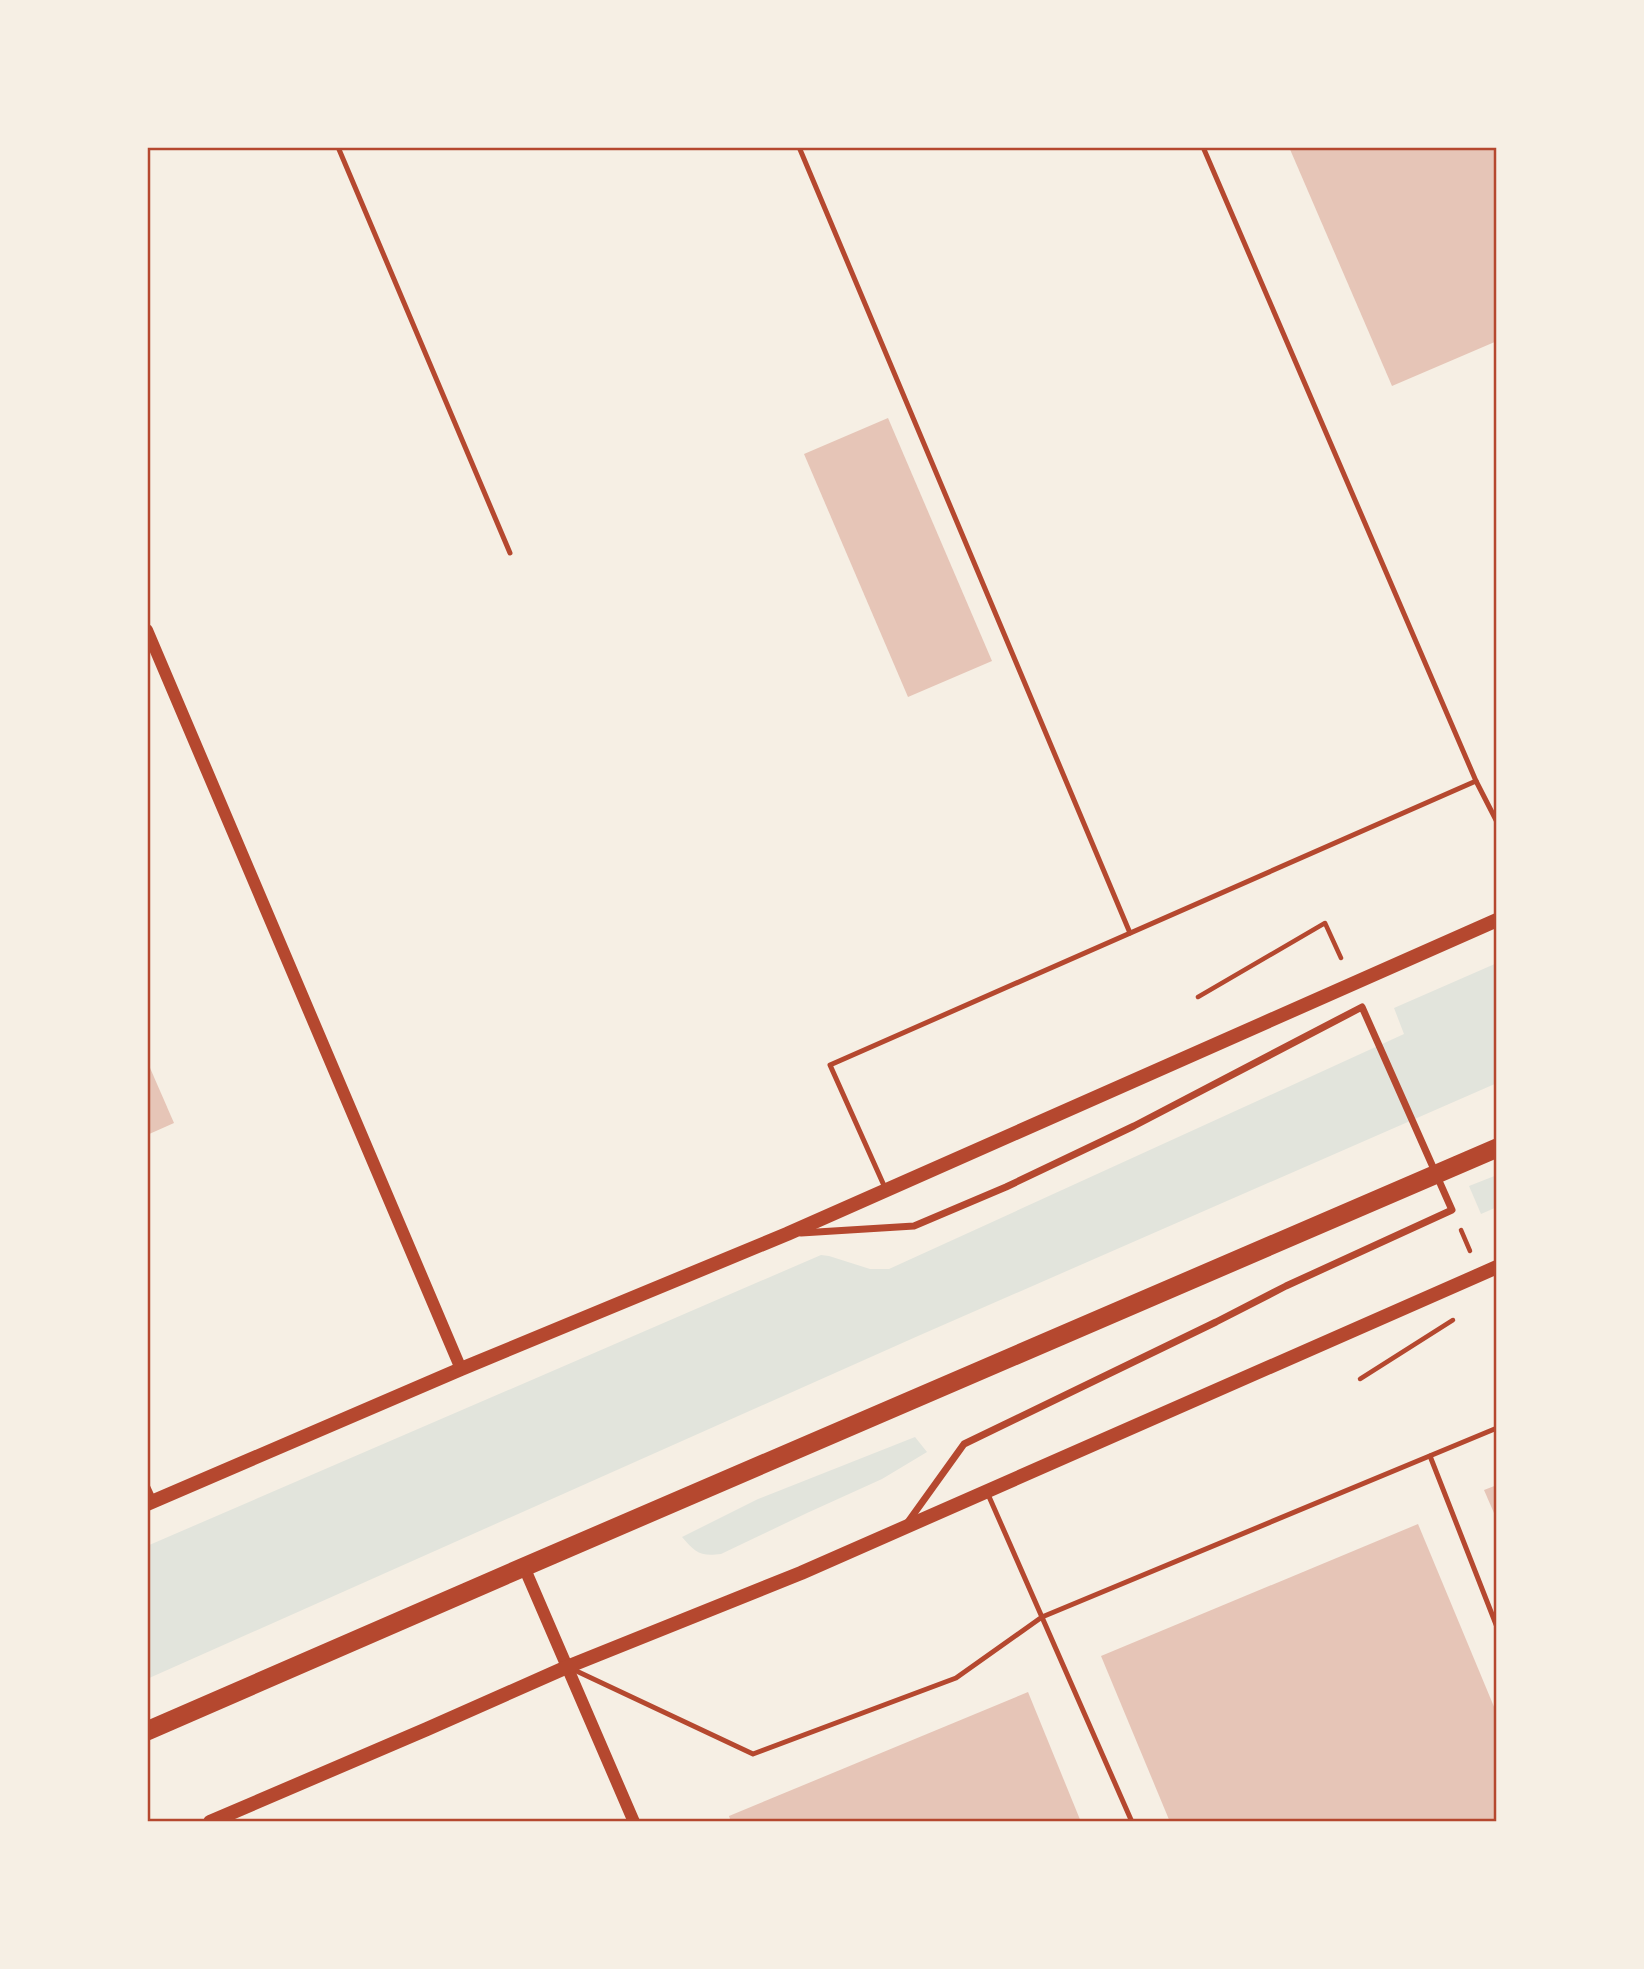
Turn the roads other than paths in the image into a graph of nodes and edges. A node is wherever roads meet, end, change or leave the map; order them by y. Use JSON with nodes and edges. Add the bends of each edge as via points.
{"nodes":[{"id":1,"x":338,"y":147,"type":"edge"},
{"id":2,"x":799,"y":147,"type":"edge"},
{"id":3,"x":1203,"y":147,"type":"edge"},
{"id":4,"x":510,"y":553,"type":"dead end"},
{"id":5,"x":147,"y":630,"type":"edge"},
{"id":6,"x":1476,"y":781,"type":"junction"},
{"id":7,"x":1497,"y":822,"type":"edge"},
{"id":8,"x":1497,"y":920,"type":"edge"},
{"id":9,"x":1130,"y":933,"type":"junction"},
{"id":10,"x":1497,"y":1148,"type":"edge"},
{"id":11,"x":886,"y":1190,"type":"junction"},
{"id":12,"x":787,"y":1234,"type":"junction"},
{"id":13,"x":1497,"y":1267,"type":"edge"},
{"id":14,"x":461,"y":1370,"type":"junction"},
{"id":15,"x":1497,"y":1428,"type":"edge"},
{"id":16,"x":1430,"y":1457,"type":"junction"},
{"id":17,"x":147,"y":1485,"type":"edge"},
{"id":18,"x":987,"y":1492,"type":"junction"},
{"id":19,"x":151,"y":1503,"type":"edge"},
{"id":20,"x":903,"y":1528,"type":"junction"},
{"id":21,"x":524,"y":1567,"type":"junction"},
{"id":22,"x":1042,"y":1617,"type":"junction"},
{"id":23,"x":1497,"y":1627,"type":"edge"},
{"id":24,"x":567,"y":1667,"type":"junction"},
{"id":25,"x":147,"y":1731,"type":"edge"},
{"id":26,"x":210,"y":1822,"type":"edge"},
{"id":27,"x":634,"y":1822,"type":"edge"},
{"id":28,"x":1132,"y":1822,"type":"edge"}],
"edges":[{"from":1,"to":4,"type":"lane"},
{"from":2,"to":9,"type":"lane"},
{"from":3,"to":6,"type":"lane"},
{"from":5,"to":14,"type":"street"},
{"from":6,"to":7,"type":"lane"},
{"from":6,"to":9,"type":"lane"},
{"from":8,"to":11,"type":"main road"},
{"from":9,"to":11,"type":"lane","via":[[830,1065]]},
{"from":10,"to":21,"type":"highway"},
{"from":11,"to":12,"type":"main road"},
{"from":12,"to":14,"type":"main road"},
{"from":12,"to":20,"type":"street","via":[[914,1226],[1079,1152],[1362,1007],[1452,1210],[964,1444]]},
{"from":13,"to":18,"type":"main road"},
{"from":14,"to":19,"type":"main road"},
{"from":15,"to":16,"type":"lane"},
{"from":16,"to":22,"type":"lane"},
{"from":16,"to":23,"type":"lane"},
{"from":17,"to":19,"type":"lane"},
{"from":18,"to":20,"type":"main road"},
{"from":18,"to":22,"type":"lane"},
{"from":20,"to":24,"type":"main road"},
{"from":21,"to":24,"type":"street"},
{"from":21,"to":25,"type":"highway"},
{"from":22,"to":24,"type":"lane","via":[[956,1678],[753,1755]]},
{"from":22,"to":28,"type":"lane"},
{"from":24,"to":26,"type":"main road"},
{"from":24,"to":27,"type":"street"}]}
